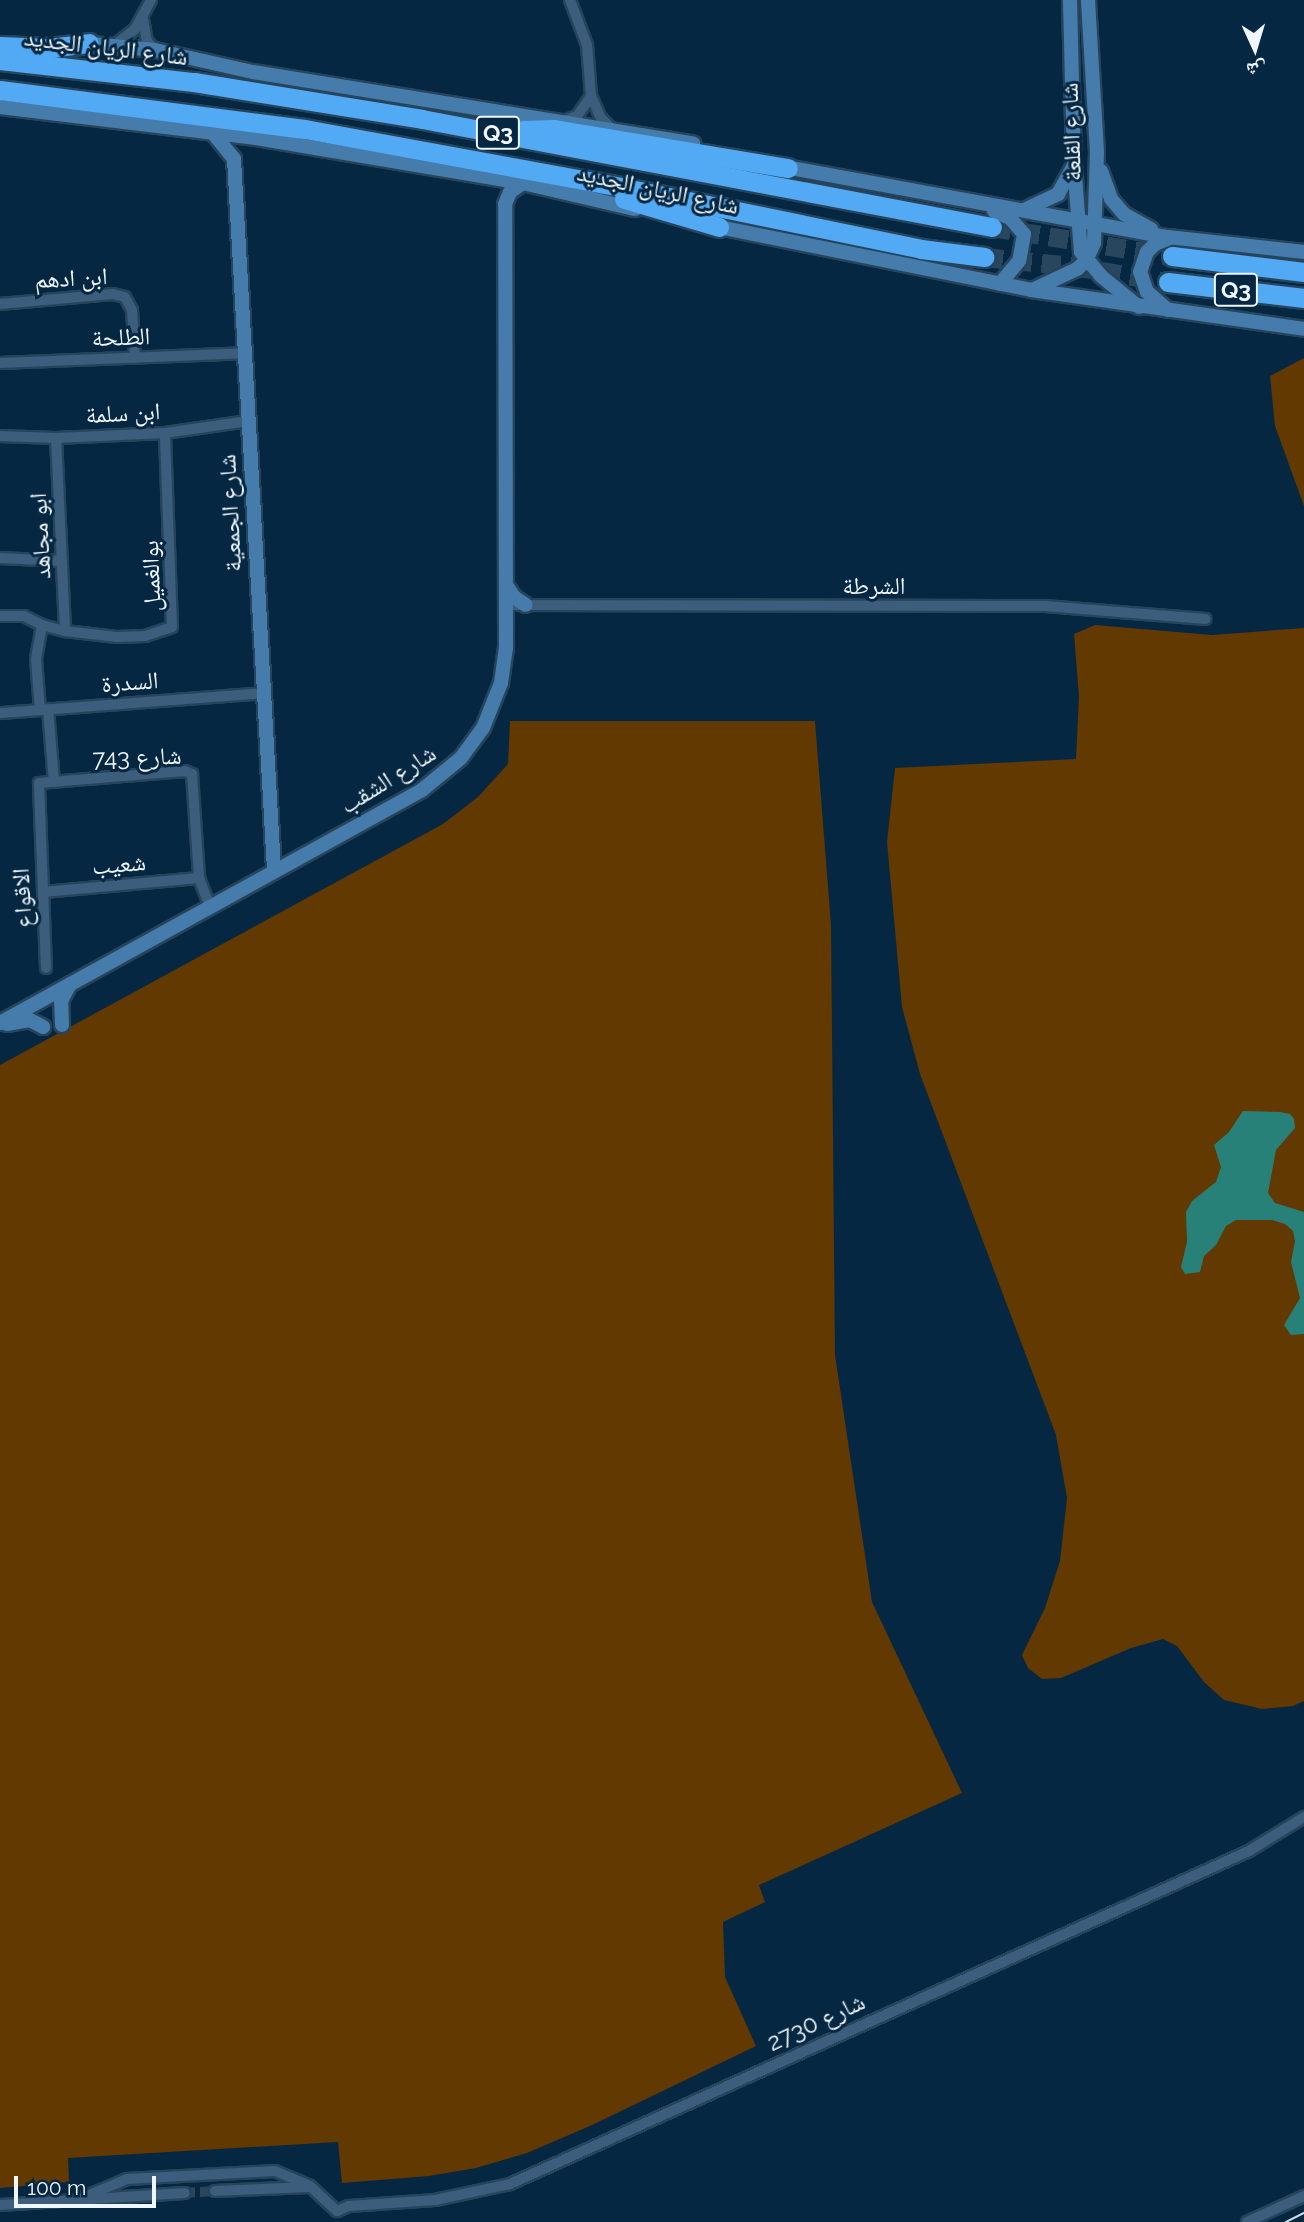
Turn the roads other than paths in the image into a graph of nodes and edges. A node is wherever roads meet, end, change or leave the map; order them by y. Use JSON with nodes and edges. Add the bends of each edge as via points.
{"nodes":[{"id":1,"x":151,"y":0,"type":"edge"},
{"id":2,"x":570,"y":0,"type":"edge"},
{"id":3,"x":1070,"y":0,"type":"edge"},
{"id":4,"x":1088,"y":0,"type":"edge"},
{"id":5,"x":143,"y":19,"type":"junction"},
{"id":6,"x":0,"y":37,"type":"edge"},
{"id":7,"x":89,"y":43,"type":"junction"},
{"id":8,"x":116,"y":44,"type":"junction"},
{"id":9,"x":0,"y":46,"type":"edge"},
{"id":10,"x":155,"y":50,"type":"junction"},
{"id":11,"x":0,"y":60,"type":"edge"},
{"id":12,"x":0,"y":90,"type":"edge"},
{"id":13,"x":591,"y":96,"type":"junction"},
{"id":14,"x":0,"y":97,"type":"edge"},
{"id":15,"x":88,"y":100,"type":"junction"},
{"id":16,"x":0,"y":107,"type":"edge"},
{"id":17,"x":564,"y":121,"type":"junction"},
{"id":18,"x":611,"y":128,"type":"junction"},
{"id":19,"x":485,"y":131,"type":"junction"},
{"id":20,"x":214,"y":133,"type":"junction"},
{"id":21,"x":256,"y":138,"type":"junction"},
{"id":22,"x":1097,"y":152,"type":"junction"},
{"id":23,"x":443,"y":153,"type":"junction"},
{"id":24,"x":234,"y":159,"type":"junction"},
{"id":25,"x":1074,"y":163,"type":"junction"},
{"id":26,"x":788,"y":169,"type":"junction"},
{"id":27,"x":478,"y":170,"type":"junction"},
{"id":28,"x":523,"y":183,"type":"junction"},
{"id":29,"x":977,"y":203,"type":"junction"},
{"id":30,"x":1022,"y":211,"type":"junction"},
{"id":31,"x":1077,"y":221,"type":"junction"},
{"id":32,"x":1094,"y":224,"type":"junction"},
{"id":33,"x":719,"y":227,"type":"junction"},
{"id":34,"x":992,"y":227,"type":"tunnel mouth"},
{"id":35,"x":1172,"y":244,"type":"junction"},
{"id":36,"x":1304,"y":252,"type":"edge"},
{"id":37,"x":984,"y":257,"type":"tunnel mouth"},
{"id":38,"x":1086,"y":261,"type":"junction"},
{"id":39,"x":1304,"y":272,"type":"edge"},
{"id":40,"x":1168,"y":282,"type":"tunnel mouth"},
{"id":41,"x":1000,"y":284,"type":"junction"},
{"id":42,"x":1031,"y":290,"type":"junction"},
{"id":43,"x":1304,"y":298,"type":"edge"},
{"id":44,"x":0,"y":304,"type":"edge"},
{"id":45,"x":1140,"y":308,"type":"junction"},
{"id":46,"x":1170,"y":311,"type":"junction"},
{"id":47,"x":503,"y":321,"type":"junction"},
{"id":48,"x":1304,"y":329,"type":"edge"},
{"id":49,"x":244,"y":353,"type":"junction"},
{"id":50,"x":135,"y":358,"type":"junction"},
{"id":51,"x":0,"y":363,"type":"edge"},
{"id":52,"x":248,"y":421,"type":"junction"},
{"id":53,"x":165,"y":433,"type":"junction"},
{"id":54,"x":0,"y":436,"type":"edge"},
{"id":55,"x":55,"y":438,"type":"junction"},
{"id":56,"x":503,"y":505,"type":"junction"},
{"id":57,"x":0,"y":558,"type":"edge"},
{"id":58,"x":62,"y":561,"type":"junction"},
{"id":59,"x":506,"y":585,"type":"junction"},
{"id":60,"x":506,"y":608,"type":"junction"},
{"id":61,"x":526,"y":608,"type":"junction"},
{"id":62,"x":0,"y":616,"type":"edge"},
{"id":63,"x":1205,"y":619,"type":"dead end"},
{"id":64,"x":42,"y":625,"type":"junction"},
{"id":65,"x":506,"y":629,"type":"junction"},
{"id":66,"x":65,"y":631,"type":"junction"},
{"id":67,"x":264,"y":693,"type":"junction"},
{"id":68,"x":44,"y":709,"type":"junction"},
{"id":69,"x":0,"y":713,"type":"edge"},
{"id":70,"x":54,"y":782,"type":"junction"},
{"id":71,"x":39,"y":783,"type":"joint"},
{"id":72,"x":322,"y":842,"type":"junction"},
{"id":73,"x":274,"y":868,"type":"junction"},
{"id":74,"x":199,"y":878,"type":"junction"},
{"id":75,"x":43,"y":892,"type":"junction"},
{"id":76,"x":208,"y":901,"type":"junction"},
{"id":77,"x":46,"y":968,"type":"dead end"},
{"id":78,"x":70,"y":984,"type":"junction"},
{"id":79,"x":0,"y":1014,"type":"edge"},
{"id":80,"x":62,"y":1024,"type":"dead end"},
{"id":81,"x":0,"y":1025,"type":"edge"},
{"id":82,"x":43,"y":1027,"type":"dead end"},
{"id":83,"x":1303,"y":1819,"type":"edge"},
{"id":84,"x":222,"y":2174,"type":"junction"},
{"id":85,"x":174,"y":2176,"type":"junction"},
{"id":86,"x":310,"y":2186,"type":"junction"},
{"id":87,"x":1304,"y":2196,"type":"edge"},
{"id":88,"x":76,"y":2200,"type":"junction"},
{"id":89,"x":0,"y":2205,"type":"edge"},
{"id":90,"x":337,"y":2211,"type":"junction"},
{"id":91,"x":331,"y":2222,"type":"edge"},
{"id":92,"x":1247,"y":2222,"type":"edge"}],
"edges":[{"from":1,"to":5,"type":"street"},
{"from":2,"to":13,"type":"street","via":[[587,45]]},
{"from":3,"to":25,"type":"street","name":"شارع القلعة"},
{"from":4,"to":22,"type":"street","name":"شارع القلعة"},
{"from":5,"to":8,"type":"street"},
{"from":5,"to":10,"type":"street","via":[[143,31]]},
{"from":6,"to":7,"type":"street","name":"شارع الريان الجديد"},
{"from":7,"to":8,"type":"street","name":"شارع الريان الجديد"},
{"from":7,"to":9,"type":"highway","via":[[49,48]]},
{"from":8,"to":10,"type":"street","name":"شارع الريان الجديد"},
{"from":10,"to":17,"type":"street","name":"شارع الريان الجديد","via":[[253,72]]},
{"from":11,"to":19,"type":"highway","name":"شارع الريان الجديد","number":"Q3","via":[[194,82]]},
{"from":12,"to":15,"type":"highway","name":"شارع الريان الجديد","number":"Q3"},
{"from":13,"to":17,"type":"street","via":[[577,117]]},
{"from":13,"to":18,"type":"street"},
{"from":14,"to":15,"type":"highway"},
{"from":15,"to":23,"type":"highway","name":"شارع الريان الجديد","number":"Q3"},
{"from":16,"to":20,"type":"street","name":"شارع الريان الجديد"},
{"from":17,"to":18,"type":"street","name":"شارع الريان الجديد"},
{"from":18,"to":26,"type":"street","name":"شارع الريان الجديد","via":[[727,149]]},
{"from":19,"to":26,"type":"highway","via":[[554,129]]},
{"from":19,"to":34,"type":"highway","name":"شارع الريان الجديد","number":"Q3"},
{"from":20,"to":21,"type":"street","name":"شارع الريان الجديد"},
{"from":20,"to":24,"type":"street"},
{"from":21,"to":24,"type":"street","via":[[245,142]]},
{"from":21,"to":27,"type":"street","name":"شارع الريان الجديد"},
{"from":22,"to":32,"type":"street","name":"شارع القلعة"},
{"from":22,"to":35,"type":"street","via":[[1111,199],[1124,214]]},
{"from":23,"to":27,"type":"highway","name":"شارع الريان الجديد","number":"Q3"},
{"from":23,"to":27,"type":"highway"},
{"from":24,"to":49,"type":"street","name":"شارع الجمعية"},
{"from":25,"to":30,"type":"street","via":[[1058,194]]},
{"from":25,"to":31,"type":"street","name":"شارع القلعة"},
{"from":26,"to":29,"type":"street","name":"شارع الريان الجديد"},
{"from":27,"to":28,"type":"street","name":"شارع الريان الجديد"},
{"from":27,"to":33,"type":"highway"},
{"from":27,"to":37,"type":"highway","name":"شارع الريان الجديد","number":"Q3"},
{"from":27,"to":47,"type":"street","name":"شارع الشقب","via":[[495,187],[501,204]]},
{"from":28,"to":33,"type":"street","name":"شارع الريان الجديد"},
{"from":28,"to":47,"type":"street","name":"شارع الشقب","via":[[513,188],[506,200]]},
{"from":29,"to":30,"type":"street","name":"شارع الريان الجديد"},
{"from":29,"to":41,"type":"street","via":[[1010,218],[1024,234],[1019,261]]},
{"from":30,"to":31,"type":"street","name":"شارع الريان الجديد"},
{"from":31,"to":32,"type":"street","name":"شارع الريان الجديد"},
{"from":31,"to":38,"type":"street","name":"شارع القلعة"},
{"from":32,"to":35,"type":"street","name":"شارع الريان الجديد"},
{"from":32,"to":38,"type":"street","name":"شارع القلعة","via":[[1094,243]]},
{"from":33,"to":41,"type":"street","name":"شارع الريان الجديد"},
{"from":35,"to":36,"type":"street","name":"شارع الريان الجديد"},
{"from":35,"to":39,"type":"highway","name":"شارع الريان الجديد","number":"Q3"},
{"from":35,"to":46,"type":"street","via":[[1154,244],[1140,272],[1147,292]]},
{"from":38,"to":42,"type":"street","via":[[1067,275]]},
{"from":38,"to":45,"type":"street"},
{"from":40,"to":43,"type":"highway","number":"Q3"},
{"from":41,"to":42,"type":"street","name":"شارع الريان الجديد"},
{"from":42,"to":45,"type":"street","name":"شارع الريان الجديد"},
{"from":44,"to":50,"type":"street","name":"ابن ادهم","via":[[113,294],[125,297],[132,310]]},
{"from":45,"to":46,"type":"street","name":"شارع الريان الجديد"},
{"from":46,"to":48,"type":"street","name":"شارع الريان الجديد"},
{"from":47,"to":56,"type":"street","name":"شارع الشقب"},
{"from":49,"to":50,"type":"street","name":"الطلحة"},
{"from":49,"to":52,"type":"street","name":"شارع الجمعية"},
{"from":50,"to":51,"type":"street","name":"الطلحة"},
{"from":52,"to":53,"type":"street","name":"ابن سلمة"},
{"from":52,"to":67,"type":"street","name":"شارع الجمعية"},
{"from":53,"to":55,"type":"street","name":"ابن سلمة"},
{"from":53,"to":66,"type":"street","name":"بوالغميل","via":[[172,627],[145,636]]},
{"from":54,"to":55,"type":"street","name":"ابن سلمة"},
{"from":55,"to":58,"type":"street","name":"ابو مجاهد"},
{"from":56,"to":59,"type":"street","name":"شارع الشقب"},
{"from":56,"to":72,"type":"street","name":"شارع الشقب","via":[[500,659],[478,725],[457,755],[429,779]]},
{"from":57,"to":58,"type":"street"},
{"from":58,"to":66,"type":"street","name":"ابو مجاهد"},
{"from":59,"to":60,"type":"street","name":"شارع الشقب"},
{"from":59,"to":61,"type":"street"},
{"from":60,"to":61,"type":"street","name":"الشرطة"},
{"from":60,"to":65,"type":"street","name":"شارع الشقب"},
{"from":61,"to":63,"type":"street","name":"الشرطة","via":[[1045,606]]},
{"from":61,"to":65,"type":"street"},
{"from":62,"to":64,"type":"street","via":[[24,616]]},
{"from":64,"to":66,"type":"street","name":"بوالغميل"},
{"from":64,"to":68,"type":"street","via":[[36,659]]},
{"from":65,"to":72,"type":"street","name":"شارع الشقب","via":[[498,695],[483,728],[461,758],[422,790]]},
{"from":67,"to":68,"type":"street","name":"السدرة"},
{"from":67,"to":73,"type":"street","name":"شارع الجمعية"},
{"from":68,"to":69,"type":"street","name":"السدرة"},
{"from":68,"to":70,"type":"street"},
{"from":70,"to":71,"type":"street","name":"شارع 743"},
{"from":70,"to":74,"type":"street","name":"شارع 743","via":[[192,774]]},
{"from":71,"to":75,"type":"street","name":"الاقواع"},
{"from":72,"to":73,"type":"street","name":"شارع الشقب"},
{"from":73,"to":76,"type":"street","name":"شارع الشقب"},
{"from":73,"to":78,"type":"street","name":"شارع الشقب"},
{"from":74,"to":75,"type":"street","name":"شعيب"},
{"from":74,"to":76,"type":"street","name":"شارع 743"},
{"from":75,"to":77,"type":"street","name":"الاقواع"},
{"from":76,"to":79,"type":"street","name":"شارع الشقب"},
{"from":78,"to":80,"type":"street","via":[[61,1001]]},
{"from":78,"to":81,"type":"street","name":"شارع الشقب"},
{"from":81,"to":82,"type":"street","via":[[23,1020]]},
{"from":83,"to":90,"type":"street","name":"شارع 2730","via":[[1236,1857],[510,2184],[435,2200],[349,2206]]},
{"from":84,"to":85,"type":"street"},
{"from":84,"to":86,"type":"street","via":[[275,2171]]},
{"from":84,"to":86,"type":"street","via":[[219,2191]]},
{"from":85,"to":88,"type":"street","via":[[127,2179]]},
{"from":85,"to":88,"type":"street","via":[[180,2194]]},
{"from":86,"to":90,"type":"street"},
{"from":87,"to":92,"type":"street"},
{"from":88,"to":89,"type":"street"},
{"from":90,"to":91,"type":"street"}]}
